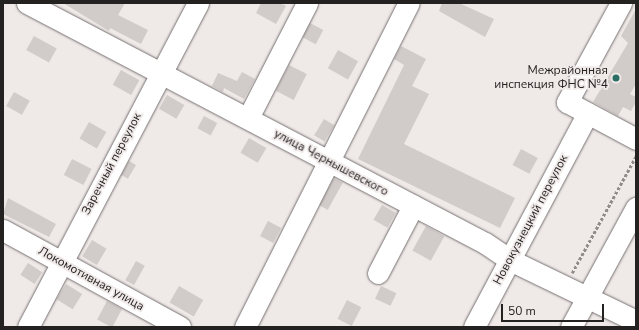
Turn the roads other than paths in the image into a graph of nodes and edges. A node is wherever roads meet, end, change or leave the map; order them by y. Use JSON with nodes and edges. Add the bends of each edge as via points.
{"nodes":[{"id":1,"x":27,"y":3,"type":"edge"},
{"id":2,"x":198,"y":3,"type":"edge"},
{"id":3,"x":307,"y":3,"type":"edge"},
{"id":4,"x":409,"y":3,"type":"edge"},
{"id":5,"x":620,"y":3,"type":"edge"},
{"id":6,"x":161,"y":72,"type":"junction"},
{"id":7,"x":588,"y":113,"type":"junction"},
{"id":8,"x":248,"y":118,"type":"junction"},
{"id":9,"x":636,"y":139,"type":"edge"},
{"id":10,"x":328,"y":161,"type":"junction"},
{"id":11,"x":413,"y":206,"type":"junction"},
{"id":12,"x":636,"y":208,"type":"edge"},
{"id":13,"x":3,"y":230,"type":"edge"},
{"id":14,"x":510,"y":260,"type":"junction"},
{"id":15,"x":60,"y":263,"type":"junction"},
{"id":16,"x":378,"y":273,"type":"dead end"},
{"id":17,"x":588,"y":297,"type":"junction"},
{"id":18,"x":636,"y":321,"type":"edge"},
{"id":19,"x":28,"y":327,"type":"edge"},
{"id":20,"x":180,"y":327,"type":"edge"},
{"id":21,"x":245,"y":327,"type":"edge"},
{"id":22,"x":474,"y":327,"type":"edge"},
{"id":23,"x":571,"y":327,"type":"edge"}],
"edges":[{"from":1,"to":6,"type":"street","name":"улица Чернышевского"},
{"from":2,"to":6,"type":"street","name":"Заречный переулок"},
{"from":3,"to":8,"type":"street"},
{"from":4,"to":10,"type":"street"},
{"from":5,"to":7,"type":"street","via":[[567,102]]},
{"from":6,"to":8,"type":"street","name":"улица Чернышевского"},
{"from":6,"to":15,"type":"street","name":"Заречный переулок"},
{"from":7,"to":9,"type":"street"},
{"from":7,"to":14,"type":"street","name":"Новокузнецкий переулок"},
{"from":8,"to":10,"type":"street","name":"улица Чернышевского"},
{"from":10,"to":11,"type":"street","name":"улица Чернышевского"},
{"from":10,"to":21,"type":"street"},
{"from":11,"to":14,"type":"street","name":"улица Чернышевского","via":[[485,243]]},
{"from":11,"to":16,"type":"street"},
{"from":12,"to":17,"type":"street"},
{"from":13,"to":15,"type":"street","name":"Локомотивная улица"},
{"from":14,"to":17,"type":"street","name":"улица Чернышевского"},
{"from":14,"to":22,"type":"street","name":"Новокузнецкий переулок"},
{"from":15,"to":19,"type":"street","name":"Заречный переулок"},
{"from":15,"to":20,"type":"street","name":"Локомотивная улица"},
{"from":17,"to":18,"type":"street","name":"улица Чернышевского"},
{"from":17,"to":23,"type":"street"}]}
